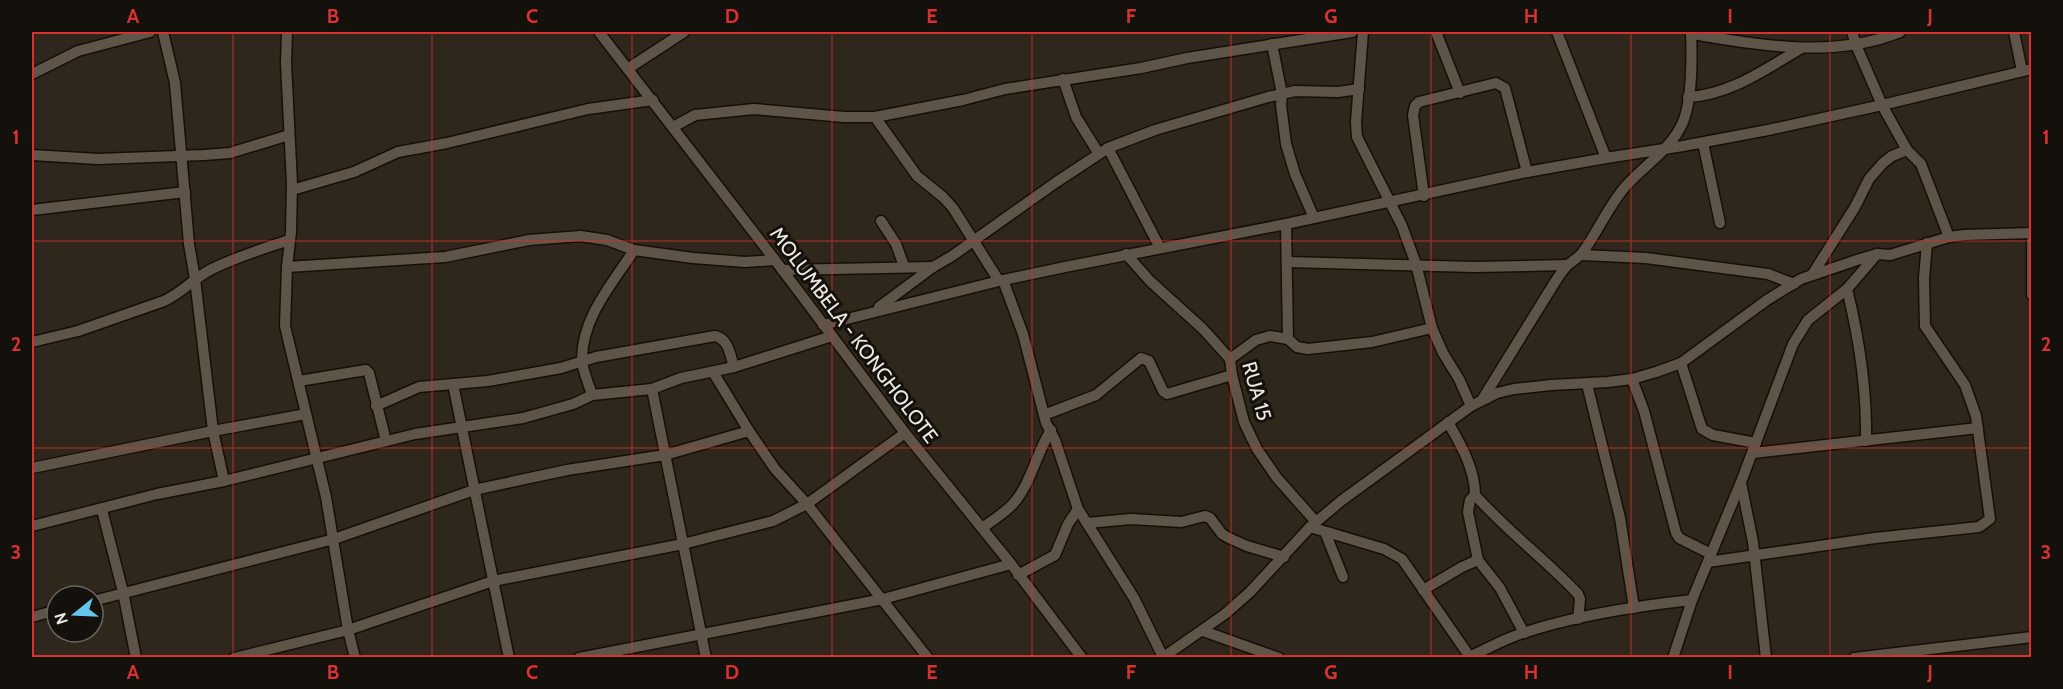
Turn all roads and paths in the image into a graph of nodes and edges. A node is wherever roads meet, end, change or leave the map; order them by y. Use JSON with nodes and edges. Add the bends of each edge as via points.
{"nodes":[{"id":1,"x":150,"y":32,"type":"edge"},
{"id":2,"x":163,"y":32,"type":"edge"},
{"id":3,"x":286,"y":32,"type":"edge"},
{"id":4,"x":599,"y":32,"type":"edge"},
{"id":5,"x":684,"y":32,"type":"edge"},
{"id":6,"x":1352,"y":32,"type":"edge"},
{"id":7,"x":1363,"y":32,"type":"edge"},
{"id":8,"x":1436,"y":32,"type":"edge"},
{"id":9,"x":1557,"y":32,"type":"edge"},
{"id":10,"x":1852,"y":32,"type":"edge"},
{"id":11,"x":1900,"y":32,"type":"edge"},
{"id":12,"x":2014,"y":32,"type":"edge"},
{"id":13,"x":1691,"y":33,"type":"edge"},
{"id":14,"x":1272,"y":44,"type":"junction"},
{"id":15,"x":1856,"y":45,"type":"junction"},
{"id":16,"x":1800,"y":49,"type":"junction"},
{"id":17,"x":629,"y":68,"type":"junction"},
{"id":18,"x":2027,"y":70,"type":"edge"},
{"id":19,"x":32,"y":74,"type":"edge"},
{"id":20,"x":1063,"y":79,"type":"junction"},
{"id":21,"x":1359,"y":89,"type":"junction"},
{"id":22,"x":1460,"y":93,"type":"junction"},
{"id":23,"x":1282,"y":94,"type":"junction"},
{"id":24,"x":1688,"y":97,"type":"junction"},
{"id":25,"x":653,"y":100,"type":"junction"},
{"id":26,"x":1882,"y":105,"type":"junction"},
{"id":27,"x":875,"y":117,"type":"junction"},
{"id":28,"x":674,"y":127,"type":"junction"},
{"id":29,"x":290,"y":135,"type":"junction"},
{"id":30,"x":1703,"y":143,"type":"junction"},
{"id":31,"x":1665,"y":149,"type":"junction"},
{"id":32,"x":1907,"y":150,"type":"junction"},
{"id":33,"x":1104,"y":151,"type":"junction"},
{"id":34,"x":32,"y":155,"type":"edge"},
{"id":35,"x":182,"y":155,"type":"junction"},
{"id":36,"x":1606,"y":158,"type":"junction"},
{"id":37,"x":1527,"y":172,"type":"junction"},
{"id":38,"x":292,"y":190,"type":"junction"},
{"id":39,"x":185,"y":192,"type":"junction"},
{"id":40,"x":1424,"y":195,"type":"junction"},
{"id":41,"x":1392,"y":203,"type":"junction"},
{"id":42,"x":32,"y":210,"type":"edge"},
{"id":43,"x":1314,"y":218,"type":"junction"},
{"id":44,"x":881,"y":221,"type":"dead end"},
{"id":45,"x":1720,"y":223,"type":"dead end"},
{"id":46,"x":1286,"y":224,"type":"junction"},
{"id":47,"x":2031,"y":233,"type":"edge"},
{"id":48,"x":1949,"y":237,"type":"junction"},
{"id":49,"x":289,"y":240,"type":"junction"},
{"id":50,"x":2031,"y":241,"type":"edge"},
{"id":51,"x":973,"y":242,"type":"junction"},
{"id":52,"x":1927,"y":243,"type":"junction"},
{"id":53,"x":1160,"y":248,"type":"junction"},
{"id":54,"x":634,"y":250,"type":"junction"},
{"id":55,"x":1126,"y":254,"type":"junction"},
{"id":56,"x":1877,"y":254,"type":"junction"},
{"id":57,"x":1582,"y":255,"type":"junction"},
{"id":58,"x":1287,"y":262,"type":"junction"},
{"id":59,"x":1416,"y":264,"type":"junction"},
{"id":60,"x":779,"y":265,"type":"junction"},
{"id":61,"x":904,"y":266,"type":"junction"},
{"id":62,"x":1567,"y":266,"type":"junction"},
{"id":63,"x":287,"y":267,"type":"junction"},
{"id":64,"x":933,"y":267,"type":"junction"},
{"id":65,"x":1812,"y":275,"type":"junction"},
{"id":66,"x":195,"y":279,"type":"junction"},
{"id":67,"x":1001,"y":281,"type":"junction"},
{"id":68,"x":1794,"y":284,"type":"junction"},
{"id":69,"x":1847,"y":289,"type":"junction"},
{"id":70,"x":2031,"y":295,"type":"edge"},
{"id":71,"x":874,"y":311,"type":"junction"},
{"id":72,"x":823,"y":325,"type":"junction"},
{"id":73,"x":1432,"y":328,"type":"junction"},
{"id":74,"x":832,"y":336,"type":"junction"},
{"id":75,"x":1288,"y":339,"type":"junction"},
{"id":76,"x":32,"y":342,"type":"edge"},
{"id":77,"x":1230,"y":359,"type":"junction"},
{"id":78,"x":582,"y":360,"type":"junction"},
{"id":79,"x":1681,"y":363,"type":"junction"},
{"id":80,"x":734,"y":367,"type":"junction"},
{"id":81,"x":713,"y":372,"type":"junction"},
{"id":82,"x":1232,"y":375,"type":"junction"},
{"id":83,"x":1632,"y":379,"type":"junction"},
{"id":84,"x":298,"y":381,"type":"junction"},
{"id":85,"x":453,"y":384,"type":"junction"},
{"id":86,"x":1587,"y":384,"type":"junction"},
{"id":87,"x":652,"y":389,"type":"junction"},
{"id":88,"x":592,"y":395,"type":"junction"},
{"id":89,"x":1482,"y":400,"type":"junction"},
{"id":90,"x":376,"y":406,"type":"junction"},
{"id":91,"x":1471,"y":406,"type":"junction"},
{"id":92,"x":306,"y":414,"type":"junction"},
{"id":93,"x":1044,"y":415,"type":"junction"},
{"id":94,"x":1448,"y":422,"type":"junction"},
{"id":95,"x":462,"y":427,"type":"junction"},
{"id":96,"x":1978,"y":428,"type":"junction"},
{"id":97,"x":1051,"y":430,"type":"junction"},
{"id":98,"x":213,"y":431,"type":"junction"},
{"id":99,"x":749,"y":431,"type":"junction"},
{"id":100,"x":905,"y":433,"type":"junction"},
{"id":101,"x":386,"y":441,"type":"junction"},
{"id":102,"x":1866,"y":441,"type":"junction"},
{"id":103,"x":1754,"y":448,"type":"junction"},
{"id":104,"x":665,"y":455,"type":"junction"},
{"id":105,"x":316,"y":458,"type":"junction"},
{"id":106,"x":32,"y":468,"type":"edge"},
{"id":107,"x":224,"y":481,"type":"junction"},
{"id":108,"x":1741,"y":482,"type":"junction"},
{"id":109,"x":474,"y":490,"type":"junction"},
{"id":110,"x":1475,"y":495,"type":"junction"},
{"id":111,"x":807,"y":504,"type":"junction"},
{"id":112,"x":1078,"y":509,"type":"junction"},
{"id":113,"x":102,"y":510,"type":"junction"},
{"id":114,"x":1087,"y":523,"type":"junction"},
{"id":115,"x":1313,"y":525,"type":"junction"},
{"id":116,"x":32,"y":526,"type":"edge"},
{"id":117,"x":982,"y":528,"type":"junction"},
{"id":118,"x":1325,"y":532,"type":"junction"},
{"id":119,"x":334,"y":539,"type":"junction"},
{"id":120,"x":683,"y":544,"type":"junction"},
{"id":121,"x":1754,"y":555,"type":"junction"},
{"id":122,"x":1284,"y":557,"type":"junction"},
{"id":123,"x":1710,"y":558,"type":"junction"},
{"id":124,"x":1478,"y":560,"type":"junction"},
{"id":125,"x":1011,"y":564,"type":"junction"},
{"id":126,"x":1018,"y":575,"type":"junction"},
{"id":127,"x":1342,"y":577,"type":"dead end"},
{"id":128,"x":493,"y":581,"type":"junction"},
{"id":129,"x":1423,"y":590,"type":"junction"},
{"id":130,"x":123,"y":592,"type":"junction"},
{"id":131,"x":105,"y":597,"type":"edge"},
{"id":132,"x":883,"y":599,"type":"junction"},
{"id":133,"x":1692,"y":600,"type":"junction"},
{"id":134,"x":1634,"y":608,"type":"junction"},
{"id":135,"x":1578,"y":619,"type":"junction"},
{"id":136,"x":348,"y":630,"type":"junction"},
{"id":137,"x":1203,"y":631,"type":"junction"},
{"id":138,"x":701,"y":632,"type":"junction"},
{"id":139,"x":1524,"y":633,"type":"junction"},
{"id":140,"x":2031,"y":637,"type":"edge"},
{"id":141,"x":1488,"y":653,"type":"edge"},
{"id":142,"x":136,"y":657,"type":"edge"},
{"id":143,"x":234,"y":657,"type":"edge"},
{"id":144,"x":355,"y":657,"type":"edge"},
{"id":145,"x":509,"y":657,"type":"edge"},
{"id":146,"x":579,"y":657,"type":"edge"},
{"id":147,"x":706,"y":657,"type":"edge"},
{"id":148,"x":928,"y":657,"type":"edge"},
{"id":149,"x":1082,"y":657,"type":"edge"},
{"id":150,"x":1163,"y":657,"type":"edge"},
{"id":151,"x":1279,"y":657,"type":"edge"},
{"id":152,"x":1469,"y":657,"type":"edge"},
{"id":153,"x":1672,"y":657,"type":"edge"},
{"id":154,"x":1766,"y":657,"type":"edge"},
{"id":155,"x":1854,"y":657,"type":"edge"}],
"edges":[{"from":1,"to":19,"type":"street","via":[[78,51]]},
{"from":2,"to":35,"type":"street","via":[[175,84]]},
{"from":3,"to":29,"type":"street"},
{"from":4,"to":17,"type":"street","name":"MOLUMBELA - KONGHOLOTE"},
{"from":5,"to":17,"type":"street"},
{"from":6,"to":14,"type":"street"},
{"from":7,"to":21,"type":"street"},
{"from":8,"to":22,"type":"street"},
{"from":9,"to":36,"type":"street"},
{"from":10,"to":15,"type":"street"},
{"from":11,"to":15,"type":"street"},
{"from":12,"to":18,"type":"street"},
{"from":13,"to":16,"type":"street"},
{"from":13,"to":24,"type":"street"},
{"from":14,"to":20,"type":"street"},
{"from":14,"to":23,"type":"street"},
{"from":15,"to":16,"type":"street"},
{"from":15,"to":26,"type":"street"},
{"from":16,"to":24,"type":"street","via":[[1734,86]]},
{"from":17,"to":25,"type":"street","name":"MOLUMBELA - KONGHOLOTE"},
{"from":18,"to":26,"type":"street"},
{"from":20,"to":27,"type":"street"},
{"from":20,"to":33,"type":"street","via":[[1076,117]]},
{"from":21,"to":23,"type":"street"},
{"from":21,"to":41,"type":"street","via":[[1358,137]]},
{"from":22,"to":37,"type":"street","via":[[1496,83],[1505,88]]},
{"from":22,"to":40,"type":"street","via":[[1415,106]]},
{"from":23,"to":33,"type":"street","via":[[1155,130]]},
{"from":23,"to":43,"type":"street","via":[[1286,144]]},
{"from":24,"to":31,"type":"street","via":[[1683,121]]},
{"from":25,"to":28,"type":"street","name":"MOLUMBELA - KONGHOLOTE"},
{"from":25,"to":38,"type":"street","via":[[588,109],[398,152],[354,172]]},
{"from":26,"to":30,"type":"street"},
{"from":26,"to":32,"type":"street"},
{"from":27,"to":28,"type":"street","via":[[754,109],[695,115]]},
{"from":27,"to":51,"type":"street","via":[[917,176],[953,208]]},
{"from":28,"to":60,"type":"street","name":"MOLUMBELA - KONGHOLOTE"},
{"from":29,"to":35,"type":"street","via":[[230,153]]},
{"from":29,"to":38,"type":"street"},
{"from":30,"to":31,"type":"street"},
{"from":30,"to":45,"type":"street"},
{"from":31,"to":36,"type":"street"},
{"from":31,"to":57,"type":"street","via":[[1626,186]]},
{"from":32,"to":48,"type":"street","via":[[1921,164]]},
{"from":32,"to":65,"type":"street","via":[[1892,156],[1869,179]]},
{"from":33,"to":51,"type":"street"},
{"from":33,"to":53,"type":"street"},
{"from":34,"to":35,"type":"street","via":[[98,159]]},
{"from":35,"to":39,"type":"street"},
{"from":36,"to":37,"type":"street"},
{"from":37,"to":40,"type":"street"},
{"from":38,"to":49,"type":"street"},
{"from":39,"to":42,"type":"street"},
{"from":39,"to":66,"type":"street"},
{"from":40,"to":41,"type":"street"},
{"from":41,"to":43,"type":"street"},
{"from":41,"to":59,"type":"street"},
{"from":43,"to":46,"type":"street"},
{"from":44,"to":61,"type":"street"},
{"from":46,"to":53,"type":"street"},
{"from":46,"to":58,"type":"street"},
{"from":47,"to":48,"type":"street"},
{"from":48,"to":52,"type":"street"},
{"from":49,"to":63,"type":"street"},
{"from":49,"to":66,"type":"street"},
{"from":50,"to":70,"type":"street"},
{"from":51,"to":64,"type":"street"},
{"from":51,"to":67,"type":"street"},
{"from":52,"to":56,"type":"street","via":[[1890,255]]},
{"from":52,"to":96,"type":"street","via":[[1925,327],[1970,394]]},
{"from":53,"to":55,"type":"street"},
{"from":54,"to":60,"type":"street"},
{"from":54,"to":63,"type":"street","via":[[581,236],[529,240],[445,257]]},
{"from":54,"to":78,"type":"street","via":[[594,311]]},
{"from":55,"to":67,"type":"street"},
{"from":55,"to":77,"type":"street","name":"RUA 15"},
{"from":56,"to":65,"type":"street"},
{"from":56,"to":69,"type":"street"},
{"from":57,"to":62,"type":"street"},
{"from":57,"to":68,"type":"street","via":[[1647,258],[1768,274]]},
{"from":58,"to":59,"type":"street"},
{"from":58,"to":75,"type":"street"},
{"from":59,"to":62,"type":"street"},
{"from":59,"to":73,"type":"street"},
{"from":60,"to":61,"type":"street"},
{"from":60,"to":72,"type":"street","name":"MOLUMBELA - KONGHOLOTE"},
{"from":61,"to":64,"type":"street"},
{"from":62,"to":89,"type":"street"},
{"from":63,"to":84,"type":"street","via":[[285,326]]},
{"from":64,"to":71,"type":"street"},
{"from":65,"to":68,"type":"street"},
{"from":66,"to":76,"type":"street","via":[[164,302]]},
{"from":66,"to":98,"type":"street"},
{"from":67,"to":71,"type":"street"},
{"from":67,"to":93,"type":"street","via":[[1029,353]]},
{"from":68,"to":79,"type":"street"},
{"from":69,"to":102,"type":"street","via":[[1867,411]]},
{"from":69,"to":103,"type":"street","via":[[1798,333]]},
{"from":71,"to":72,"type":"street"},
{"from":72,"to":74,"type":"street","name":"MOLUMBELA - KONGHOLOTE"},
{"from":73,"to":75,"type":"street","via":[[1372,342],[1308,349],[1297,347]]},
{"from":73,"to":91,"type":"street"},
{"from":74,"to":80,"type":"street"},
{"from":74,"to":100,"type":"street","name":"MOLUMBELA - KONGHOLOTE"},
{"from":75,"to":77,"type":"street","via":[[1270,336],[1256,340]]},
{"from":77,"to":82,"type":"street","name":"RUA 15"},
{"from":78,"to":80,"type":"street","via":[[715,336],[726,342]]},
{"from":78,"to":85,"type":"street","via":[[561,368]]},
{"from":78,"to":88,"type":"street"},
{"from":79,"to":83,"type":"street"},
{"from":79,"to":103,"type":"street","via":[[1702,429]]},
{"from":80,"to":81,"type":"street"},
{"from":81,"to":87,"type":"street"},
{"from":81,"to":99,"type":"street"},
{"from":82,"to":93,"type":"street","via":[[1167,394],[1149,361],[1141,358],[1096,395]]},
{"from":82,"to":115,"type":"street","name":"RUA 15","via":[[1244,422],[1257,449]]},
{"from":83,"to":86,"type":"street"},
{"from":83,"to":123,"type":"street","via":[[1676,533]]},
{"from":84,"to":90,"type":"street","via":[[366,370]]},
{"from":84,"to":92,"type":"street"},
{"from":85,"to":90,"type":"street","via":[[419,387]]},
{"from":85,"to":95,"type":"street"},
{"from":86,"to":89,"type":"street","via":[[1514,389]]},
{"from":86,"to":134,"type":"street","via":[[1620,518]]},
{"from":87,"to":88,"type":"street"},
{"from":87,"to":104,"type":"street"},
{"from":88,"to":95,"type":"street","via":[[540,414]]},
{"from":89,"to":91,"type":"street"},
{"from":90,"to":101,"type":"street"},
{"from":91,"to":94,"type":"street"},
{"from":92,"to":98,"type":"street"},
{"from":92,"to":105,"type":"street"},
{"from":93,"to":97,"type":"street"},
{"from":94,"to":110,"type":"street","via":[[1471,470]]},
{"from":94,"to":115,"type":"street"},
{"from":95,"to":101,"type":"street"},
{"from":95,"to":109,"type":"street"},
{"from":96,"to":102,"type":"street"},
{"from":96,"to":121,"type":"street","via":[[1990,519],[1986,524]]},
{"from":97,"to":112,"type":"street"},
{"from":97,"to":117,"type":"street","via":[[1013,504]]},
{"from":98,"to":106,"type":"street"},
{"from":98,"to":107,"type":"street"},
{"from":99,"to":104,"type":"street"},
{"from":99,"to":111,"type":"street","via":[[775,469]]},
{"from":100,"to":111,"type":"street"},
{"from":100,"to":117,"type":"street","name":"MOLUMBELA - KONGHOLOTE"},
{"from":101,"to":105,"type":"street"},
{"from":102,"to":103,"type":"street"},
{"from":103,"to":108,"type":"street"},
{"from":104,"to":109,"type":"street"},
{"from":104,"to":120,"type":"street"},
{"from":105,"to":107,"type":"street"},
{"from":105,"to":119,"type":"street"},
{"from":107,"to":113,"type":"street"},
{"from":108,"to":121,"type":"street"},
{"from":108,"to":123,"type":"street"},
{"from":109,"to":119,"type":"street"},
{"from":109,"to":128,"type":"street"},
{"from":110,"to":124,"type":"street","via":[[1468,512]]},
{"from":110,"to":135,"type":"street","via":[[1578,594]]},
{"from":111,"to":120,"type":"street","via":[[773,521]]},
{"from":111,"to":132,"type":"street"},
{"from":112,"to":114,"type":"street"},
{"from":112,"to":126,"type":"street","via":[[1055,555]]},
{"from":113,"to":116,"type":"street"},
{"from":113,"to":130,"type":"street"},
{"from":114,"to":122,"type":"street","via":[[1131,519],[1181,522],[1205,516],[1229,538]]},
{"from":114,"to":150,"type":"street","via":[[1134,598]]},
{"from":115,"to":118,"type":"street"},
{"from":115,"to":122,"type":"street"},
{"from":117,"to":125,"type":"street","name":"MOLUMBELA - KONGHOLOTE"},
{"from":118,"to":127,"type":"street"},
{"from":118,"to":129,"type":"street","via":[[1396,555],[1407,564]]},
{"from":119,"to":130,"type":"street"},
{"from":119,"to":136,"type":"street"},
{"from":120,"to":128,"type":"street"},
{"from":120,"to":138,"type":"street"},
{"from":121,"to":123,"type":"street"},
{"from":121,"to":154,"type":"street"},
{"from":122,"to":137,"type":"street","via":[[1234,607]]},
{"from":123,"to":133,"type":"street"},
{"from":124,"to":129,"type":"street"},
{"from":124,"to":139,"type":"street","via":[[1500,588]]},
{"from":125,"to":126,"type":"street","name":"MOLUMBELA - KONGHOLOTE"},
{"from":125,"to":132,"type":"street"},
{"from":126,"to":149,"type":"street","name":"MOLUMBELA - KONGHOLOTE"},
{"from":128,"to":136,"type":"street"},
{"from":128,"to":145,"type":"street"},
{"from":129,"to":152,"type":"street"},
{"from":130,"to":131,"type":"street"},
{"from":130,"to":142,"type":"street"},
{"from":132,"to":138,"type":"street"},
{"from":132,"to":148,"type":"street"},
{"from":133,"to":134,"type":"street"},
{"from":133,"to":153,"type":"street"},
{"from":134,"to":135,"type":"street"},
{"from":135,"to":139,"type":"street"},
{"from":136,"to":143,"type":"street"},
{"from":136,"to":144,"type":"street"},
{"from":137,"to":150,"type":"street"},
{"from":137,"to":151,"type":"street"},
{"from":138,"to":146,"type":"street"},
{"from":138,"to":147,"type":"street"},
{"from":139,"to":141,"type":"street"},
{"from":140,"to":155,"type":"street"},
{"from":141,"to":152,"type":"street"}]}
